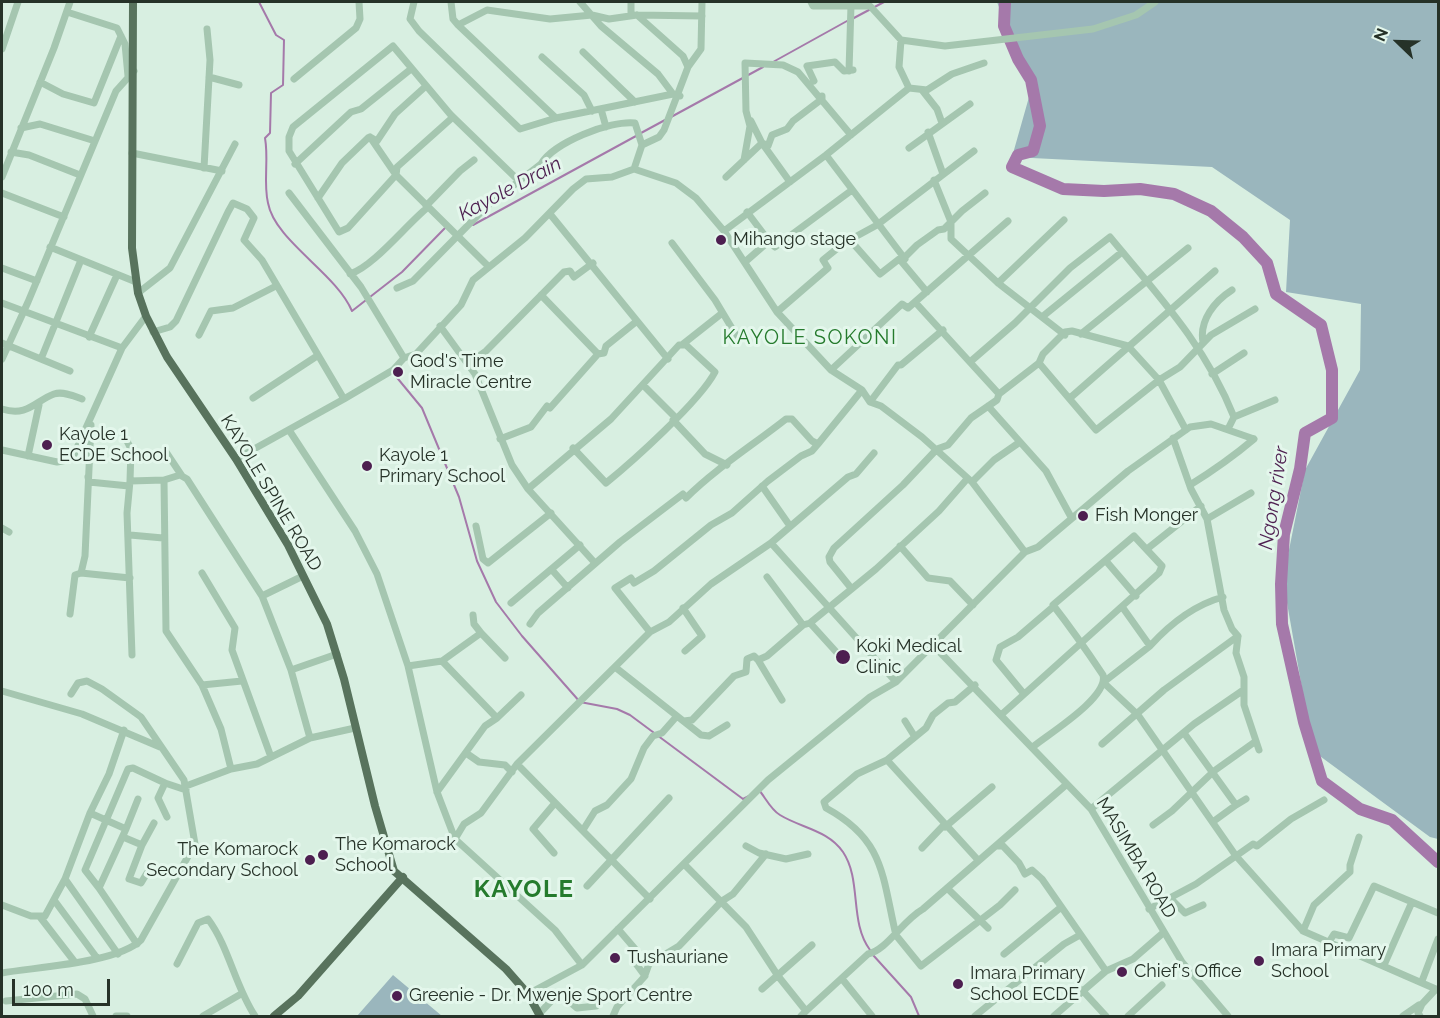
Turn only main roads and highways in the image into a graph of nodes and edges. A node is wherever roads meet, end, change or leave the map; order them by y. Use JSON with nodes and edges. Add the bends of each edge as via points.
{"nodes":[{"id":1,"x":133,"y":2,"type":"edge"},
{"id":2,"x":403,"y":877,"type":"junction"},
{"id":3,"x":539,"y":1015,"type":"edge"},
{"id":4,"x":274,"y":1017,"type":"edge"}],
"edges":[{"from":1,"to":2,"type":"main road","name":"KAYOLE SPINE ROAD","via":[[132,248],[138,293],[153,332],[288,545],[327,624],[390,859],[394,871]]},
{"from":2,"to":3,"type":"main road","name":"KAYOLE SPINE ROAD","via":[[506,969],[528,994]]},
{"from":2,"to":4,"type":"main road","via":[[298,996]]}]}
